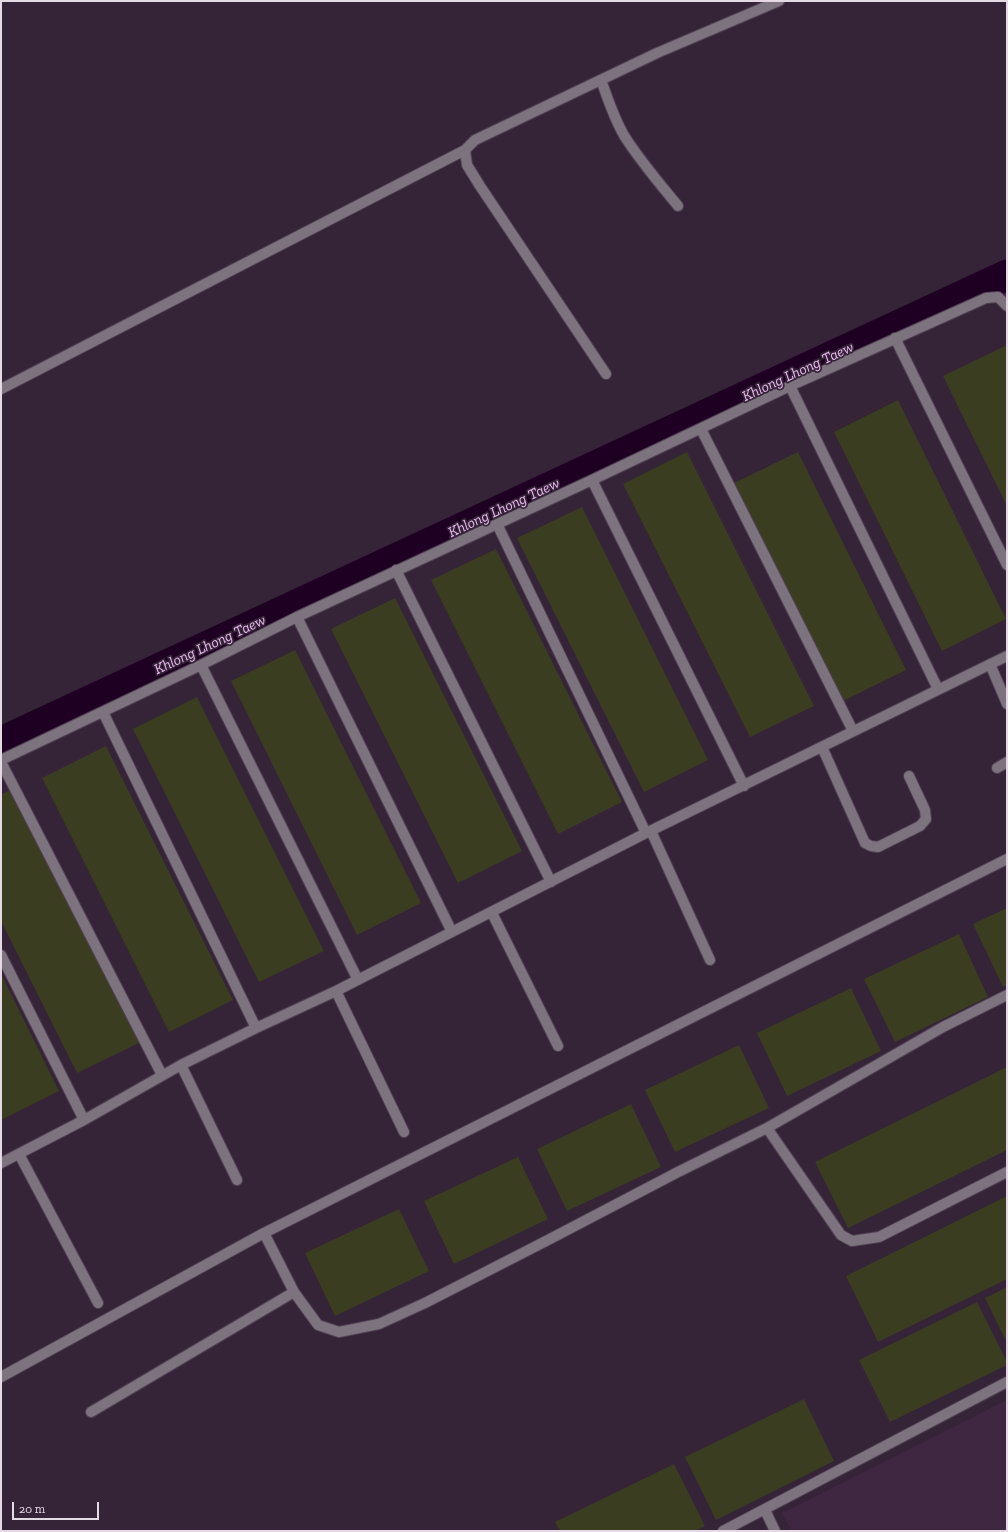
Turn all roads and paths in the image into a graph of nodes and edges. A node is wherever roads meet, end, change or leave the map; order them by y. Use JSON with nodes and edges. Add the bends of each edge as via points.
{"nodes":[{"id":1,"x":779,"y":1,"type":"edge"},
{"id":2,"x":601,"y":80,"type":"junction"},
{"id":3,"x":465,"y":150,"type":"junction"},
{"id":4,"x":678,"y":206,"type":"dead end"},
{"id":5,"x":1007,"y":306,"type":"edge"},
{"id":6,"x":895,"y":338,"type":"junction"},
{"id":7,"x":606,"y":374,"type":"dead end"},
{"id":8,"x":790,"y":386,"type":"junction"},
{"id":9,"x":1,"y":389,"type":"edge"},
{"id":10,"x":700,"y":429,"type":"junction"},
{"id":11,"x":592,"y":480,"type":"junction"},
{"id":12,"x":497,"y":524,"type":"junction"},
{"id":13,"x":1007,"y":565,"type":"edge"},
{"id":14,"x":396,"y":570,"type":"junction"},
{"id":15,"x":297,"y":616,"type":"junction"},
{"id":16,"x":1007,"y":656,"type":"edge"},
{"id":17,"x":990,"y":664,"type":"junction"},
{"id":18,"x":201,"y":665,"type":"junction"},
{"id":19,"x":938,"y":689,"type":"junction"},
{"id":20,"x":1007,"y":704,"type":"edge"},
{"id":21,"x":103,"y":712,"type":"junction"},
{"id":22,"x":853,"y":731,"type":"junction"},
{"id":23,"x":822,"y":747,"type":"junction"},
{"id":24,"x":1,"y":761,"type":"edge"},
{"id":25,"x":1007,"y":762,"type":"edge"},
{"id":26,"x":997,"y":768,"type":"dead end"},
{"id":27,"x":909,"y":776,"type":"dead end"},
{"id":28,"x":744,"y":786,"type":"junction"},
{"id":29,"x":649,"y":832,"type":"junction"},
{"id":30,"x":1007,"y":858,"type":"edge"},
{"id":31,"x":551,"y":882,"type":"junction"},
{"id":32,"x":492,"y":913,"type":"junction"},
{"id":33,"x":452,"y":932,"type":"junction"},
{"id":34,"x":1,"y":955,"type":"edge"},
{"id":35,"x":710,"y":960,"type":"dead end"},
{"id":36,"x":358,"y":980,"type":"junction"},
{"id":37,"x":336,"y":991,"type":"junction"},
{"id":38,"x":1007,"y":995,"type":"edge"},
{"id":39,"x":256,"y":1028,"type":"junction"},
{"id":40,"x":558,"y":1046,"type":"dead end"},
{"id":41,"x":181,"y":1065,"type":"junction"},
{"id":42,"x":162,"y":1074,"type":"junction"},
{"id":43,"x":84,"y":1120,"type":"junction"},
{"id":44,"x":767,"y":1128,"type":"junction"},
{"id":45,"x":404,"y":1132,"type":"dead end"},
{"id":46,"x":19,"y":1154,"type":"junction"},
{"id":47,"x":1,"y":1163,"type":"edge"},
{"id":48,"x":1007,"y":1172,"type":"edge"},
{"id":49,"x":237,"y":1180,"type":"dead end"},
{"id":50,"x":264,"y":1233,"type":"junction"},
{"id":51,"x":294,"y":1292,"type":"junction"},
{"id":52,"x":98,"y":1303,"type":"dead end"},
{"id":53,"x":1,"y":1377,"type":"edge"},
{"id":54,"x":1007,"y":1382,"type":"edge"},
{"id":55,"x":91,"y":1412,"type":"dead end"},
{"id":56,"x":765,"y":1510,"type":"junction"},
{"id":57,"x":723,"y":1531,"type":"edge"},
{"id":58,"x":775,"y":1531,"type":"edge"}],
"edges":[{"from":1,"to":2,"type":"street"},
{"from":2,"to":3,"type":"street","via":[[475,140]]},
{"from":2,"to":4,"type":"street","via":[[614,116],[625,136]]},
{"from":3,"to":7,"type":"street","via":[[467,165],[480,186]]},
{"from":3,"to":9,"type":"street"},
{"from":5,"to":6,"type":"street","via":[[998,297],[986,298]]},
{"from":6,"to":8,"type":"street"},
{"from":6,"to":13,"type":"street"},
{"from":8,"to":10,"type":"street"},
{"from":8,"to":19,"type":"street"},
{"from":10,"to":11,"type":"street"},
{"from":10,"to":22,"type":"street"},
{"from":11,"to":12,"type":"street"},
{"from":11,"to":28,"type":"street"},
{"from":12,"to":14,"type":"street"},
{"from":12,"to":29,"type":"street"},
{"from":14,"to":15,"type":"street"},
{"from":14,"to":31,"type":"street"},
{"from":15,"to":18,"type":"street"},
{"from":15,"to":33,"type":"street"},
{"from":16,"to":17,"type":"street"},
{"from":17,"to":19,"type":"street"},
{"from":17,"to":20,"type":"street"},
{"from":18,"to":21,"type":"street"},
{"from":18,"to":36,"type":"street"},
{"from":19,"to":22,"type":"street"},
{"from":21,"to":24,"type":"street"},
{"from":21,"to":39,"type":"street"},
{"from":22,"to":23,"type":"street"},
{"from":23,"to":27,"type":"street","via":[[865,843],[871,846],[878,847],[920,826],[926,820],[925,810]]},
{"from":23,"to":28,"type":"street"},
{"from":24,"to":42,"type":"street"},
{"from":25,"to":26,"type":"street"},
{"from":28,"to":29,"type":"street"},
{"from":29,"to":31,"type":"street"},
{"from":29,"to":35,"type":"street"},
{"from":30,"to":50,"type":"street"},
{"from":31,"to":32,"type":"street"},
{"from":32,"to":33,"type":"street"},
{"from":32,"to":40,"type":"street"},
{"from":33,"to":36,"type":"street"},
{"from":34,"to":43,"type":"street"},
{"from":36,"to":37,"type":"street"},
{"from":37,"to":39,"type":"street"},
{"from":37,"to":45,"type":"street"},
{"from":38,"to":44,"type":"street","via":[[943,1027]]},
{"from":39,"to":41,"type":"street"},
{"from":41,"to":42,"type":"street"},
{"from":41,"to":49,"type":"street"},
{"from":42,"to":43,"type":"street"},
{"from":43,"to":46,"type":"street"},
{"from":44,"to":48,"type":"street","via":[[841,1235],[852,1241],[879,1237]]},
{"from":44,"to":51,"type":"street","via":[[379,1324],[339,1332],[318,1325]]},
{"from":46,"to":47,"type":"street"},
{"from":46,"to":52,"type":"street"},
{"from":50,"to":51,"type":"street"},
{"from":50,"to":53,"type":"street"},
{"from":51,"to":55,"type":"street"},
{"from":54,"to":56,"type":"street"},
{"from":56,"to":57,"type":"street"},
{"from":56,"to":58,"type":"street"}]}
